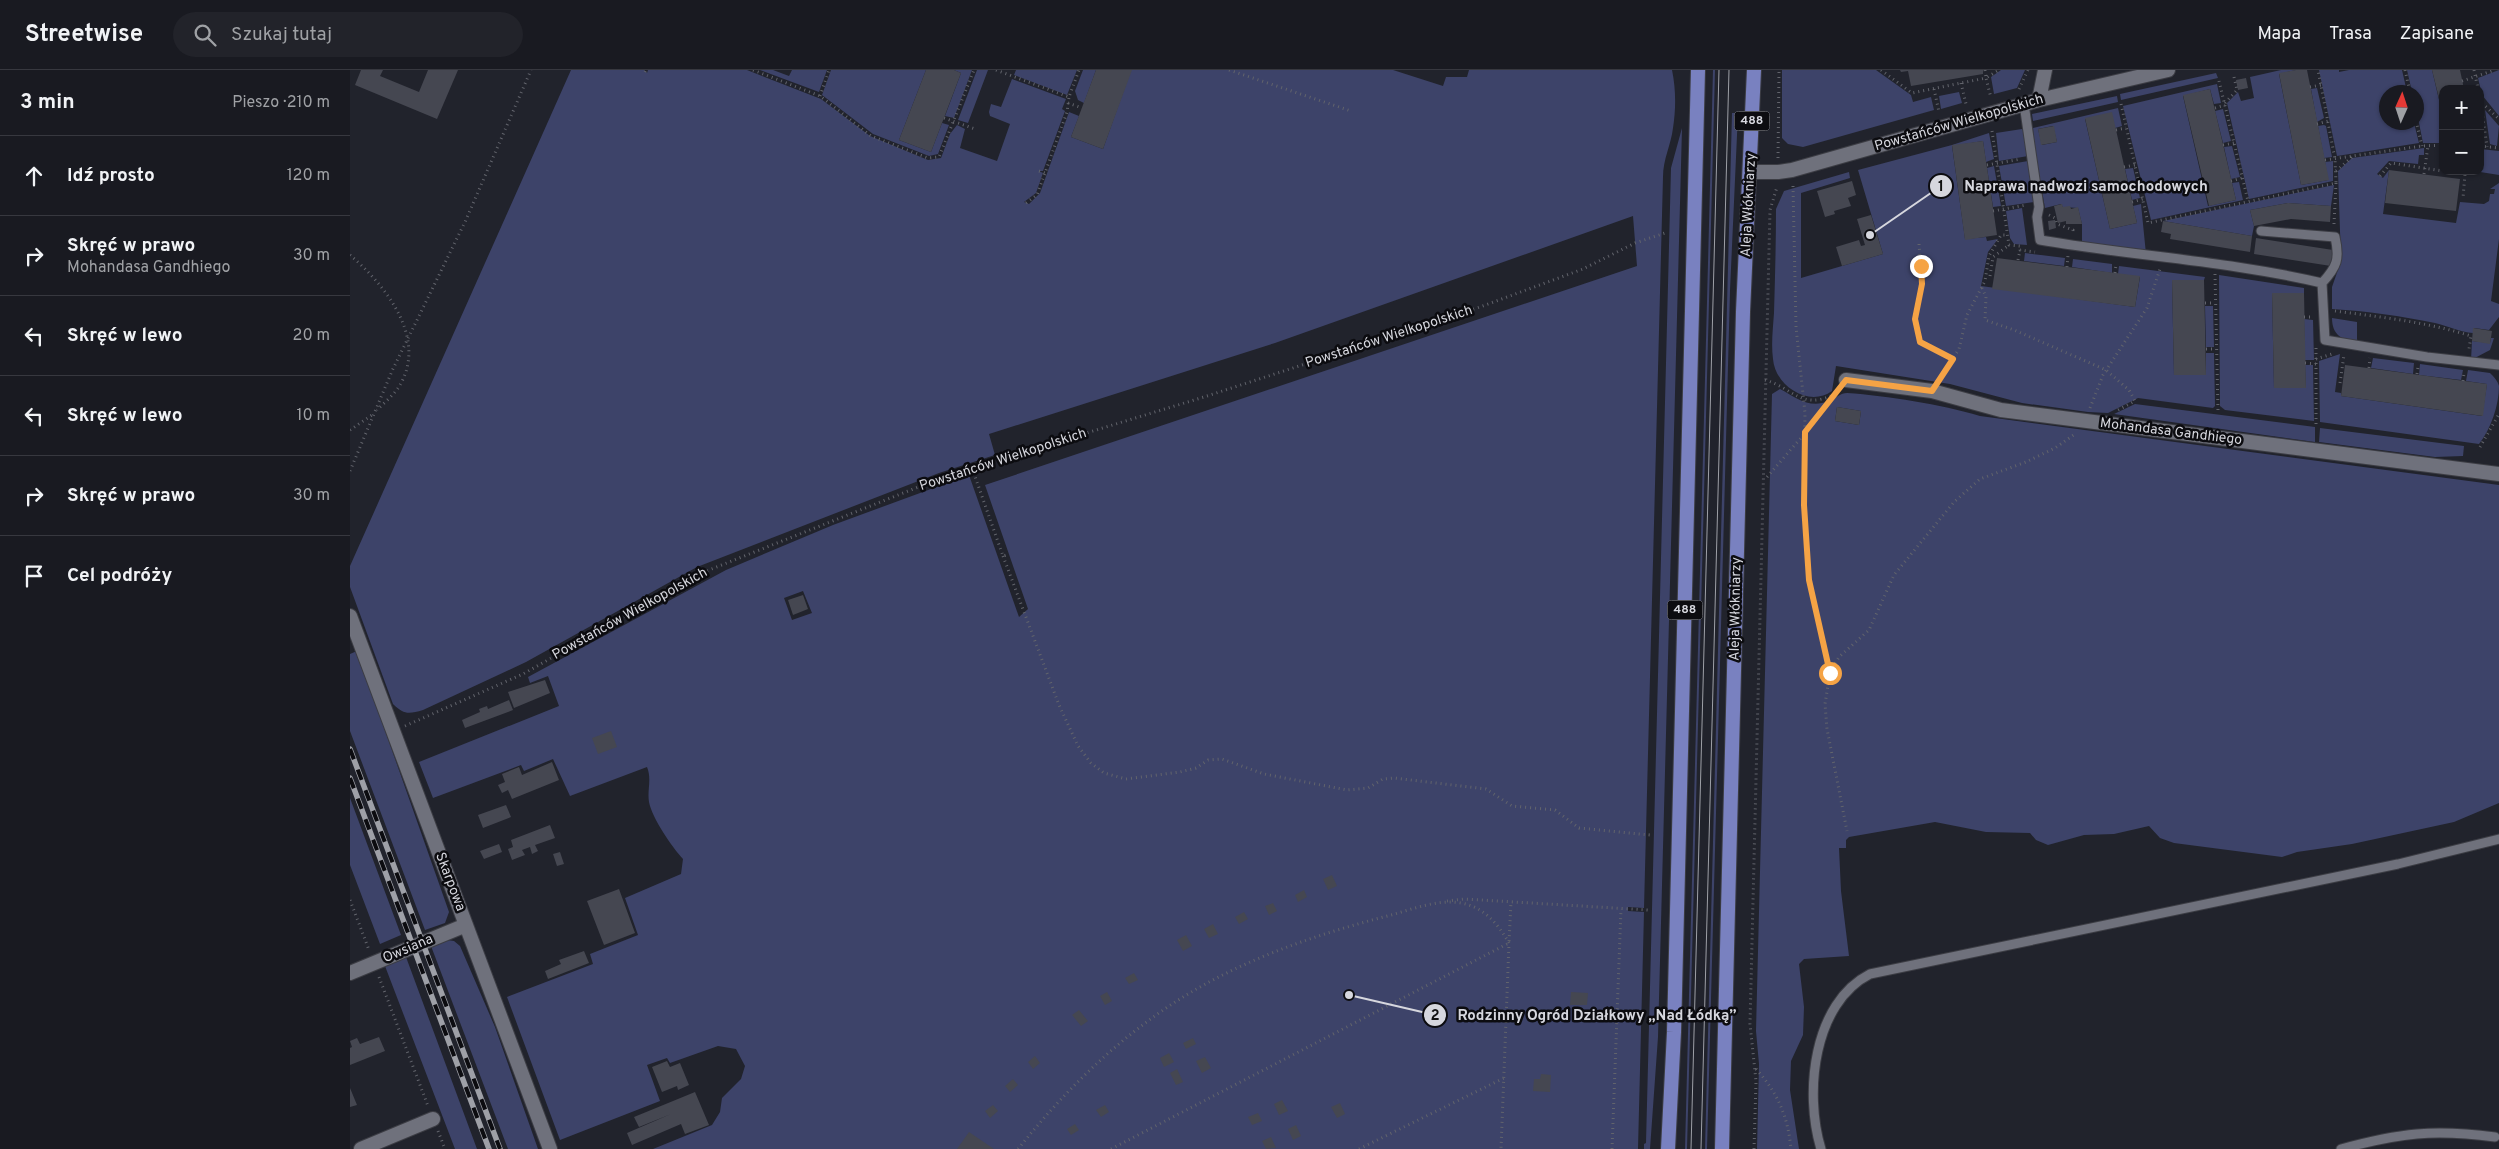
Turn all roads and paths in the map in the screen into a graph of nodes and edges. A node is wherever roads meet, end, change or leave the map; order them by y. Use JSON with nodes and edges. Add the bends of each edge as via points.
{"nodes":[{"id":1,"x":531,"y":70,"type":"edge"},
{"id":2,"x":753,"y":70,"type":"edge"},
{"id":3,"x":829,"y":70,"type":"edge"},
{"id":4,"x":974,"y":70,"type":"edge"},
{"id":5,"x":996,"y":70,"type":"edge"},
{"id":6,"x":1079,"y":70,"type":"edge"},
{"id":7,"x":1229,"y":70,"type":"edge"},
{"id":8,"x":1698,"y":70,"type":"edge"},
{"id":9,"x":1754,"y":70,"type":"edge"},
{"id":10,"x":1779,"y":70,"type":"edge"},
{"id":11,"x":1881,"y":70,"type":"edge"},
{"id":12,"x":1888,"y":70,"type":"edge"},
{"id":13,"x":1985,"y":70,"type":"edge"},
{"id":14,"x":1998,"y":70,"type":"edge"},
{"id":15,"x":2028,"y":70,"type":"edge"},
{"id":16,"x":2045,"y":70,"type":"edge"},
{"id":17,"x":2168,"y":70,"type":"edge"},
{"id":18,"x":2318,"y":70,"type":"edge"},
{"id":19,"x":2405,"y":70,"type":"edge"},
{"id":20,"x":2474,"y":70,"type":"edge"},
{"id":21,"x":2495,"y":70,"type":"edge"},
{"id":22,"x":1889,"y":76,"type":"junction"},
{"id":23,"x":2476,"y":77,"type":"junction"},
{"id":24,"x":1986,"y":78,"type":"junction"},
{"id":25,"x":2234,"y":78,"type":"dead end"},
{"id":26,"x":2219,"y":81,"type":"dead end"},
{"id":27,"x":2462,"y":81,"type":"dead end"},
{"id":28,"x":1961,"y":84,"type":"junction"},
{"id":29,"x":2321,"y":85,"type":"junction"},
{"id":30,"x":2408,"y":85,"type":"edge"},
{"id":31,"x":2477,"y":85,"type":"edge"},
{"id":32,"x":2310,"y":87,"type":"dead end"},
{"id":33,"x":1934,"y":89,"type":"junction"},
{"id":34,"x":2019,"y":89,"type":"dead end"},
{"id":35,"x":820,"y":96,"type":"junction"},
{"id":36,"x":1069,"y":97,"type":"junction"},
{"id":37,"x":1992,"y":98,"type":"dead end"},
{"id":38,"x":2039,"y":100,"type":"junction"},
{"id":39,"x":1068,"y":103,"type":"junction"},
{"id":40,"x":1966,"y":104,"type":"dead end"},
{"id":41,"x":2024,"y":104,"type":"junction"},
{"id":42,"x":2120,"y":104,"type":"dead end"},
{"id":43,"x":2225,"y":104,"type":"junction"},
{"id":44,"x":2484,"y":105,"type":"edge"},
{"id":45,"x":1082,"y":108,"type":"dead end"},
{"id":46,"x":2215,"y":108,"type":"dead end"},
{"id":47,"x":1351,"y":111,"type":"dead end"},
{"id":48,"x":1939,"y":112,"type":"dead end"},
{"id":49,"x":944,"y":118,"type":"dead end"},
{"id":50,"x":2499,"y":119,"type":"edge"},
{"id":51,"x":2328,"y":121,"type":"junction"},
{"id":52,"x":953,"y":122,"type":"junction"},
{"id":53,"x":2317,"y":124,"type":"dead end"},
{"id":54,"x":2126,"y":128,"type":"junction"},
{"id":55,"x":2484,"y":128,"type":"edge"},
{"id":56,"x":975,"y":129,"type":"dead end"},
{"id":57,"x":2116,"y":130,"type":"dead end"},
{"id":58,"x":2418,"y":130,"type":"edge"},
{"id":59,"x":2234,"y":143,"type":"junction"},
{"id":60,"x":2223,"y":145,"type":"dead end"},
{"id":61,"x":2439,"y":145,"type":"edge"},
{"id":62,"x":2422,"y":146,"type":"junction"},
{"id":63,"x":2428,"y":146,"type":"junction"},
{"id":64,"x":2484,"y":147,"type":"edge"},
{"id":65,"x":2487,"y":147,"type":"junction"},
{"id":66,"x":2499,"y":148,"type":"edge"},
{"id":67,"x":2354,"y":156,"type":"junction"},
{"id":68,"x":2032,"y":158,"type":"junction"},
{"id":69,"x":2336,"y":159,"type":"junction"},
{"id":70,"x":2325,"y":160,"type":"dead end"},
{"id":71,"x":1987,"y":165,"type":"dead end"},
{"id":72,"x":2134,"y":165,"type":"junction"},
{"id":73,"x":2124,"y":167,"type":"dead end"},
{"id":74,"x":2425,"y":168,"type":"junction"},
{"id":75,"x":2439,"y":170,"type":"edge"},
{"id":76,"x":1039,"y":171,"type":"dead end"},
{"id":77,"x":2336,"y":171,"type":"junction"},
{"id":78,"x":1751,"y":172,"type":"junction"},
{"id":79,"x":1778,"y":172,"type":"junction"},
{"id":80,"x":1045,"y":173,"type":"junction"},
{"id":81,"x":2424,"y":174,"type":"dead end"},
{"id":82,"x":2465,"y":175,"type":"edge"},
{"id":83,"x":2380,"y":176,"type":"dead end"},
{"id":84,"x":2242,"y":178,"type":"junction"},
{"id":85,"x":2231,"y":181,"type":"dead end"},
{"id":86,"x":2336,"y":183,"type":"junction"},
{"id":87,"x":1793,"y":186,"type":"dead end"},
{"id":88,"x":2463,"y":198,"type":"dead end"},
{"id":89,"x":2142,"y":199,"type":"junction"},
{"id":90,"x":2248,"y":201,"type":"junction"},
{"id":91,"x":2132,"y":202,"type":"dead end"},
{"id":92,"x":1026,"y":203,"type":"dead end"},
{"id":93,"x":2261,"y":231,"type":"dead end"},
{"id":94,"x":1665,"y":233,"type":"dead end"},
{"id":95,"x":2007,"y":235,"type":"dead end"},
{"id":96,"x":2335,"y":237,"type":"junction"},
{"id":97,"x":1919,"y":244,"type":"dead end"},
{"id":98,"x":2009,"y":245,"type":"dead end"},
{"id":99,"x":2020,"y":250,"type":"dead end"},
{"id":100,"x":350,"y":254,"type":"edge"},
{"id":101,"x":2068,"y":256,"type":"dead end"},
{"id":102,"x":2018,"y":260,"type":"dead end"},
{"id":103,"x":2116,"y":263,"type":"dead end"},
{"id":104,"x":2067,"y":267,"type":"dead end"},
{"id":105,"x":2160,"y":269,"type":"dead end"},
{"id":106,"x":2215,"y":271,"type":"dead end"},
{"id":107,"x":2115,"y":273,"type":"dead end"},
{"id":108,"x":1990,"y":276,"type":"dead end"},
{"id":109,"x":2322,"y":283,"type":"junction"},
{"id":110,"x":1982,"y":288,"type":"junction"},
{"id":111,"x":2205,"y":303,"type":"dead end"},
{"id":112,"x":2215,"y":304,"type":"junction"},
{"id":113,"x":2324,"y":310,"type":"junction"},
{"id":114,"x":407,"y":340,"type":"junction"},
{"id":115,"x":2206,"y":349,"type":"dead end"},
{"id":116,"x":2216,"y":349,"type":"junction"},
{"id":117,"x":2345,"y":352,"type":"dead end"},
{"id":118,"x":1953,"y":359,"type":"junction"},
{"id":119,"x":2468,"y":362,"type":"junction"},
{"id":120,"x":2305,"y":363,"type":"dead end"},
{"id":121,"x":2499,"y":365,"type":"edge"},
{"id":122,"x":2106,"y":370,"type":"junction"},
{"id":123,"x":1765,"y":380,"type":"junction"},
{"id":124,"x":1846,"y":380,"type":"joint"},
{"id":125,"x":2340,"y":383,"type":"dead end"},
{"id":126,"x":1932,"y":391,"type":"junction"},
{"id":127,"x":1833,"y":396,"type":"junction"},
{"id":128,"x":1803,"y":400,"type":"junction"},
{"id":129,"x":2218,"y":411,"type":"dead end"},
{"id":130,"x":374,"y":414,"type":"junction"},
{"id":131,"x":2499,"y":414,"type":"edge"},
{"id":132,"x":2090,"y":421,"type":"junction"},
{"id":133,"x":2316,"y":425,"type":"dead end"},
{"id":134,"x":350,"y":430,"type":"edge"},
{"id":135,"x":1805,"y":432,"type":"junction"},
{"id":136,"x":2480,"y":447,"type":"dead end"},
{"id":137,"x":972,"y":468,"type":"junction"},
{"id":138,"x":350,"y":471,"type":"edge"},
{"id":139,"x":2499,"y":474,"type":"edge"},
{"id":140,"x":1767,"y":477,"type":"dead end"},
{"id":141,"x":1009,"y":554,"type":"dead end"},
{"id":142,"x":1003,"y":556,"type":"junction"},
{"id":143,"x":350,"y":616,"type":"edge"},
{"id":144,"x":1830,"y":673,"type":"junction"},
{"id":145,"x":393,"y":731,"type":"junction"},
{"id":146,"x":1847,"y":831,"type":"dead end"},
{"id":147,"x":1650,"y":835,"type":"dead end"},
{"id":148,"x":2499,"y":839,"type":"edge"},
{"id":149,"x":350,"y":900,"type":"edge"},
{"id":150,"x":1511,"y":902,"type":"junction"},
{"id":151,"x":1434,"y":903,"type":"junction"},
{"id":152,"x":1621,"y":909,"type":"junction"},
{"id":153,"x":1648,"y":910,"type":"dead end"},
{"id":154,"x":466,"y":925,"type":"junction"},
{"id":155,"x":1509,"y":943,"type":"junction"},
{"id":156,"x":374,"y":963,"type":"junction"},
{"id":157,"x":350,"y":973,"type":"edge"},
{"id":158,"x":1756,"y":1069,"type":"junction"},
{"id":159,"x":1504,"y":1078,"type":"junction"},
{"id":160,"x":433,"y":1118,"type":"junction"},
{"id":161,"x":2494,"y":1137,"type":"dead end"},
{"id":162,"x":361,"y":1149,"type":"edge"},
{"id":163,"x":444,"y":1149,"type":"edge"},
{"id":164,"x":550,"y":1149,"type":"edge"},
{"id":165,"x":1018,"y":1149,"type":"edge"},
{"id":166,"x":1111,"y":1149,"type":"edge"},
{"id":167,"x":1360,"y":1149,"type":"edge"},
{"id":168,"x":1501,"y":1149,"type":"edge"},
{"id":169,"x":1612,"y":1149,"type":"edge"},
{"id":170,"x":1668,"y":1149,"type":"edge"},
{"id":171,"x":1722,"y":1149,"type":"edge"},
{"id":172,"x":1754,"y":1149,"type":"edge"},
{"id":173,"x":1791,"y":1149,"type":"edge"},
{"id":174,"x":1821,"y":1149,"type":"edge"},
{"id":175,"x":2341,"y":1149,"type":"edge"}],
"edges":[{"from":1,"to":114,"type":"path","via":[[465,222]]},
{"from":2,"to":35,"type":"path"},
{"from":3,"to":35,"type":"path"},
{"from":4,"to":52,"type":"path"},
{"from":5,"to":36,"type":"path"},
{"from":6,"to":36,"type":"path"},
{"from":7,"to":47,"type":"path"},
{"from":8,"to":170,"type":"main road","number":"488","via":[[1674,1032]]},
{"from":9,"to":78,"type":"main road","name":"Aleja Włókniarzy","number":"488"},
{"from":10,"to":79,"type":"path"},
{"from":11,"to":22,"type":"path"},
{"from":12,"to":22,"type":"path"},
{"from":13,"to":24,"type":"path"},
{"from":14,"to":24,"type":"path"},
{"from":15,"to":34,"type":"path"},
{"from":16,"to":38,"type":"street"},
{"from":17,"to":38,"type":"street","name":"Powstańców Wielkopolskich"},
{"from":18,"to":29,"type":"path"},
{"from":19,"to":30,"type":"path"},
{"from":20,"to":23,"type":"path"},
{"from":21,"to":23,"type":"path"},
{"from":22,"to":33,"type":"path","via":[[1912,93]]},
{"from":23,"to":27,"type":"path"},
{"from":23,"to":31,"type":"path"},
{"from":24,"to":28,"type":"path"},
{"from":24,"to":37,"type":"path"},
{"from":25,"to":43,"type":"path","via":[[2237,90]]},
{"from":26,"to":43,"type":"path"},
{"from":28,"to":33,"type":"path"},
{"from":28,"to":40,"type":"path"},
{"from":29,"to":32,"type":"path"},
{"from":29,"to":51,"type":"path"},
{"from":33,"to":48,"type":"path"},
{"from":35,"to":52,"type":"path","via":[[872,136],[928,158],[939,157]]},
{"from":36,"to":39,"type":"path"},
{"from":38,"to":41,"type":"street","name":"Powstańców Wielkopolskich"},
{"from":39,"to":45,"type":"path"},
{"from":39,"to":80,"type":"path"},
{"from":41,"to":68,"type":"lane"},
{"from":41,"to":79,"type":"street","name":"Powstańców Wielkopolskich"},
{"from":42,"to":54,"type":"path"},
{"from":43,"to":46,"type":"path"},
{"from":43,"to":59,"type":"path"},
{"from":44,"to":50,"type":"path"},
{"from":49,"to":52,"type":"path"},
{"from":51,"to":53,"type":"path"},
{"from":51,"to":69,"type":"path"},
{"from":52,"to":56,"type":"path"},
{"from":54,"to":57,"type":"path"},
{"from":54,"to":72,"type":"path"},
{"from":55,"to":65,"type":"path"},
{"from":58,"to":62,"type":"path"},
{"from":59,"to":60,"type":"path"},
{"from":59,"to":84,"type":"path"},
{"from":61,"to":63,"type":"path"},
{"from":62,"to":63,"type":"path"},
{"from":62,"to":67,"type":"path"},
{"from":63,"to":74,"type":"path"},
{"from":64,"to":65,"type":"path"},
{"from":65,"to":66,"type":"path"},
{"from":67,"to":69,"type":"path"},
{"from":67,"to":77,"type":"path"},
{"from":68,"to":71,"type":"path"},
{"from":68,"to":109,"type":"lane","via":[[2040,240]]},
{"from":69,"to":70,"type":"path"},
{"from":69,"to":77,"type":"path"},
{"from":72,"to":73,"type":"path"},
{"from":72,"to":89,"type":"path"},
{"from":74,"to":75,"type":"path"},
{"from":74,"to":81,"type":"path"},
{"from":74,"to":83,"type":"path","via":[[2391,163]]},
{"from":76,"to":80,"type":"path"},
{"from":77,"to":86,"type":"path"},
{"from":78,"to":79,"type":"street","name":"Powstańców Wielkopolskich"},
{"from":78,"to":171,"type":"main road","name":"Aleja Włókniarzy","number":"488","via":[[1743,312]]},
{"from":79,"to":123,"type":"path","via":[[1776,196],[1770,210]]},
{"from":80,"to":92,"type":"path","via":[[1037,195]]},
{"from":82,"to":88,"type":"path"},
{"from":84,"to":85,"type":"path"},
{"from":84,"to":90,"type":"path"},
{"from":86,"to":90,"type":"path"},
{"from":86,"to":96,"type":"path","via":[[2333,202]]},
{"from":87,"to":128,"type":"path","via":[[1796,327]]},
{"from":89,"to":90,"type":"path","via":[[2148,223]]},
{"from":89,"to":91,"type":"path"},
{"from":93,"to":96,"type":"lane"},
{"from":94,"to":137,"type":"path","name":"Powstańców Wielkopolskich","via":[[1635,243],[1583,269],[1480,307]]},
{"from":95,"to":110,"type":"path","via":[[2001,235],[1989,256]]},
{"from":96,"to":109,"type":"lane","via":[[2338,249],[2335,269]]},
{"from":97,"to":118,"type":"path","via":[[1922,284],[1915,319],[1920,342]]},
{"from":98,"to":108,"type":"path","via":[[1993,257]]},
{"from":99,"to":102,"type":"path"},
{"from":100,"to":114,"type":"path","via":[[396,308]]},
{"from":101,"to":104,"type":"path"},
{"from":103,"to":107,"type":"path"},
{"from":105,"to":122,"type":"path","via":[[2148,308]]},
{"from":106,"to":112,"type":"path"},
{"from":109,"to":113,"type":"lane"},
{"from":110,"to":118,"type":"path","via":[[1967,315],[1959,349]]},
{"from":110,"to":122,"type":"path","via":[[1986,296],[1985,320]]},
{"from":111,"to":112,"type":"path"},
{"from":112,"to":116,"type":"path"},
{"from":113,"to":119,"type":"lane","via":[[2326,340]]},
{"from":113,"to":119,"type":"path","via":[[2410,322],[2471,336]]},
{"from":114,"to":130,"type":"path"},
{"from":114,"to":130,"type":"path","via":[[406,370],[400,385]]},
{"from":115,"to":116,"type":"path"},
{"from":116,"to":129,"type":"path"},
{"from":117,"to":125,"type":"path"},
{"from":118,"to":126,"type":"path"},
{"from":119,"to":121,"type":"lane"},
{"from":120,"to":133,"type":"path","via":[[2316,361]]},
{"from":122,"to":132,"type":"path"},
{"from":122,"to":132,"type":"path","via":[[2129,390],[2135,401]]},
{"from":123,"to":128,"type":"path","via":[[1782,386]]},
{"from":123,"to":158,"type":"path","via":[[1750,1014]]},
{"from":124,"to":126,"type":"street","name":"Mohandasa Gandhiego"},
{"from":124,"to":127,"type":"path"},
{"from":126,"to":132,"type":"street","name":"Mohandasa Gandhiego","via":[[2001,410]]},
{"from":127,"to":128,"type":"path"},
{"from":127,"to":135,"type":"path"},
{"from":128,"to":135,"type":"path"},
{"from":130,"to":134,"type":"path"},
{"from":130,"to":138,"type":"path"},
{"from":131,"to":136,"type":"path"},
{"from":132,"to":139,"type":"street","name":"Mohandasa Gandhiego"},
{"from":132,"to":144,"type":"path","via":[[2055,448],[1980,480],[1954,502],[1894,575],[1869,630],[1839,657]]},
{"from":135,"to":140,"type":"path"},
{"from":135,"to":144,"type":"path","via":[[1804,505],[1809,580]]},
{"from":137,"to":142,"type":"path"},
{"from":137,"to":145,"type":"path","name":"Powstańców Wielkopolskich","via":[[704,572],[523,674]]},
{"from":141,"to":142,"type":"path"},
{"from":142,"to":147,"type":"path","via":[[1059,705],[1078,746],[1104,773],[1126,778],[1180,772],[1196,768],[1208,760],[1222,759],[1264,774],[1347,790],[1368,788],[1383,779],[1394,778],[1486,789],[1512,806],[1555,810],[1579,828]]},
{"from":143,"to":145,"type":"street","name":"Skarpowa"},
{"from":144,"to":146,"type":"path","via":[[1824,704]]},
{"from":145,"to":154,"type":"street","name":"Skarpowa"},
{"from":148,"to":174,"type":"lane","via":[[2398,864],[1870,974],[1854,982],[1843,994],[1819,1045],[1814,1067],[1813,1107]]},
{"from":149,"to":156,"type":"path"},
{"from":150,"to":151,"type":"path","via":[[1464,899]]},
{"from":150,"to":152,"type":"path"},
{"from":150,"to":155,"type":"path"},
{"from":151,"to":155,"type":"path","via":[[1461,903],[1480,910],[1498,925]]},
{"from":151,"to":165,"type":"path","via":[[1283,948],[1208,981],[1158,1013],[1082,1076],[1052,1106]]},
{"from":152,"to":153,"type":"path"},
{"from":152,"to":169,"type":"path"},
{"from":154,"to":156,"type":"street","name":"Owsiana"},
{"from":154,"to":164,"type":"street","name":"Skarpowa"},
{"from":155,"to":159,"type":"path"},
{"from":155,"to":166,"type":"path"},
{"from":156,"to":157,"type":"street","name":"Owsiana"},
{"from":156,"to":160,"type":"path"},
{"from":158,"to":172,"type":"path"},
{"from":158,"to":173,"type":"path","via":[[1786,1114]]},
{"from":159,"to":167,"type":"path"},
{"from":159,"to":168,"type":"path"},
{"from":160,"to":162,"type":"street"},
{"from":160,"to":163,"type":"path"},
{"from":161,"to":175,"type":"lane","via":[[2430,1132],[2402,1134]]}]}
